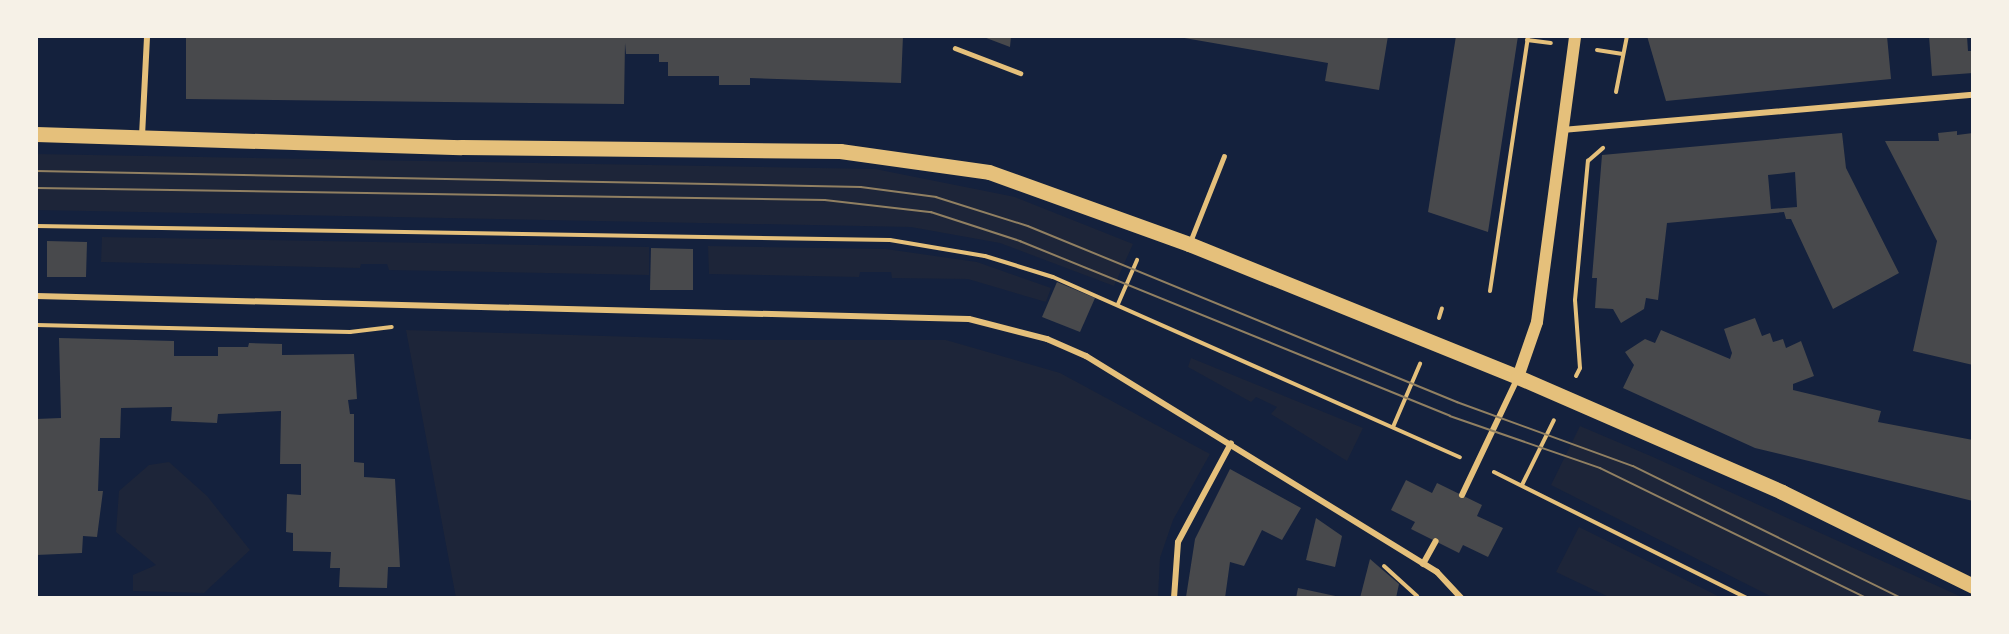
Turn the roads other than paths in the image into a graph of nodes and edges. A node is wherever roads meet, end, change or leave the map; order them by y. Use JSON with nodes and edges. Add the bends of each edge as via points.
{"nodes":[{"id":1,"x":147,"y":36,"type":"edge"},
{"id":2,"x":1575,"y":36,"type":"edge"},
{"id":3,"x":955,"y":48,"type":"dead end"},
{"id":4,"x":1020,"y":73,"type":"dead end"},
{"id":5,"x":1973,"y":95,"type":"edge"},
{"id":6,"x":1562,"y":130,"type":"junction"},
{"id":7,"x":36,"y":134,"type":"edge"},
{"id":8,"x":141,"y":139,"type":"junction"},
{"id":9,"x":1224,"y":156,"type":"dead end"},
{"id":10,"x":1189,"y":244,"type":"junction"},
{"id":11,"x":36,"y":296,"type":"edge"},
{"id":12,"x":1518,"y":377,"type":"junction"},
{"id":13,"x":1230,"y":443,"type":"junction"},
{"id":14,"x":1462,"y":495,"type":"dead end"},
{"id":15,"x":1436,"y":541,"type":"dead end"},
{"id":16,"x":1423,"y":564,"type":"junction"},
{"id":17,"x":1973,"y":586,"type":"edge"},
{"id":18,"x":1174,"y":598,"type":"edge"},
{"id":19,"x":1461,"y":598,"type":"edge"}],
"edges":[{"from":1,"to":8,"type":"street"},
{"from":2,"to":6,"type":"main road"},
{"from":3,"to":4,"type":"lane"},
{"from":5,"to":6,"type":"street"},
{"from":6,"to":12,"type":"main road","via":[[1542,295]]},
{"from":7,"to":8,"type":"main road"},
{"from":8,"to":10,"type":"main road","via":[[840,151],[892,156],[989,172]]},
{"from":9,"to":10,"type":"lane"},
{"from":10,"to":12,"type":"main road"},
{"from":11,"to":13,"type":"street","via":[[969,319],[1047,339],[1086,356]]},
{"from":12,"to":14,"type":"street"},
{"from":12,"to":17,"type":"main road","via":[[1782,492]]},
{"from":13,"to":16,"type":"street"},
{"from":13,"to":18,"type":"street","via":[[1178,542]]},
{"from":15,"to":16,"type":"street"},
{"from":16,"to":19,"type":"street","via":[[1454,587]]}]}
